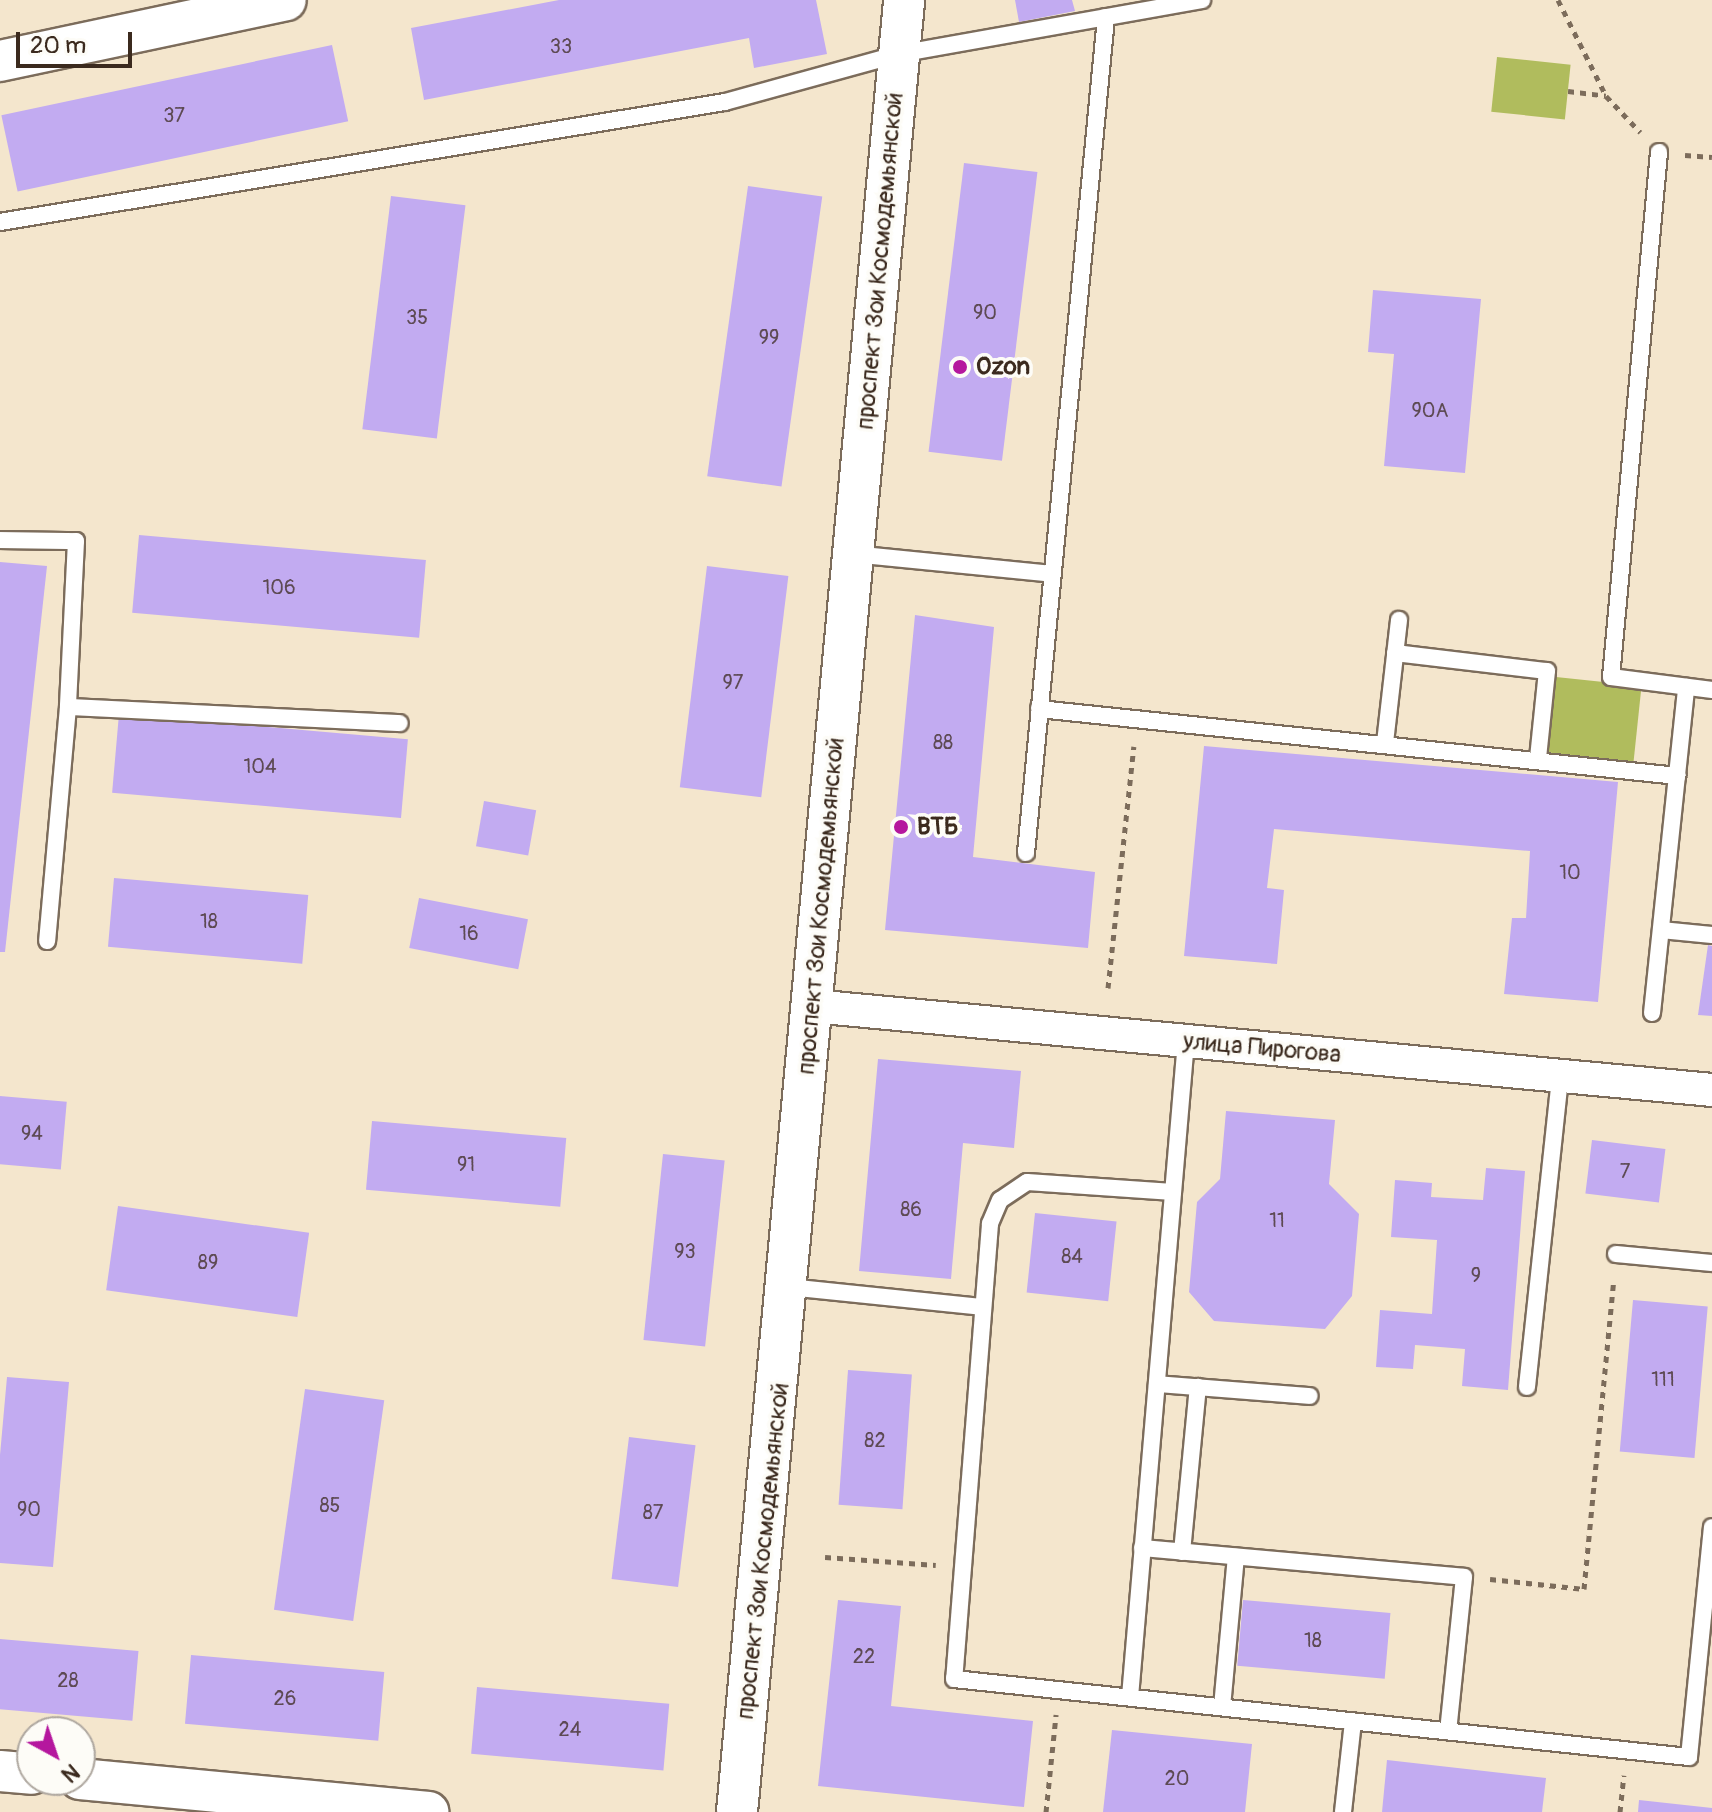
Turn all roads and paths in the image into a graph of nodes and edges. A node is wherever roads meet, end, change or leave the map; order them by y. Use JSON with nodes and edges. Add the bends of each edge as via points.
{"nodes":[{"id":1,"x":286,"y":0,"type":"edge"},
{"id":2,"x":904,"y":0,"type":"edge"},
{"id":3,"x":1202,"y":0,"type":"edge"},
{"id":4,"x":1558,"y":0,"type":"edge"},
{"id":5,"x":1106,"y":17,"type":"junction"},
{"id":6,"x":899,"y":54,"type":"junction"},
{"id":7,"x":0,"y":61,"type":"edge"},
{"id":8,"x":1568,"y":91,"type":"dead end"},
{"id":9,"x":1606,"y":96,"type":"junction"},
{"id":10,"x":1659,"y":152,"type":"junction"},
{"id":11,"x":1712,"y":157,"type":"edge"},
{"id":12,"x":0,"y":222,"type":"edge"},
{"id":13,"x":0,"y":540,"type":"edge"},
{"id":14,"x":853,"y":554,"type":"junction"},
{"id":15,"x":1052,"y":574,"type":"junction"},
{"id":16,"x":1399,"y":620,"type":"dead end"},
{"id":17,"x":1395,"y":653,"type":"junction"},
{"id":18,"x":1686,"y":687,"type":"junction"},
{"id":19,"x":1712,"y":690,"type":"edge"},
{"id":20,"x":68,"y":707,"type":"junction"},
{"id":21,"x":1039,"y":709,"type":"junction"},
{"id":22,"x":1137,"y":719,"type":"junction"},
{"id":23,"x":400,"y":723,"type":"dead end"},
{"id":24,"x":1385,"y":743,"type":"junction"},
{"id":25,"x":1538,"y":758,"type":"junction"},
{"id":26,"x":1677,"y":776,"type":"junction"},
{"id":27,"x":1026,"y":853,"type":"dead end"},
{"id":28,"x":1661,"y":930,"type":"junction"},
{"id":29,"x":1712,"y":935,"type":"edge"},
{"id":30,"x":47,"y":941,"type":"dead end"},
{"id":31,"x":1108,"y":988,"type":"dead end"},
{"id":32,"x":812,"y":1006,"type":"junction"},
{"id":33,"x":1652,"y":1013,"type":"dead end"},
{"id":34,"x":1186,"y":1041,"type":"junction"},
{"id":35,"x":1560,"y":1076,"type":"junction"},
{"id":36,"x":1712,"y":1090,"type":"edge"},
{"id":37,"x":1173,"y":1192,"type":"junction"},
{"id":38,"x":1616,"y":1254,"type":"joint"},
{"id":39,"x":1712,"y":1263,"type":"edge"},
{"id":40,"x":789,"y":1287,"type":"junction"},
{"id":41,"x":983,"y":1307,"type":"junction"},
{"id":42,"x":1157,"y":1384,"type":"junction"},
{"id":43,"x":1198,"y":1387,"type":"junction"},
{"id":44,"x":1527,"y":1387,"type":"dead end"},
{"id":45,"x":1310,"y":1396,"type":"dead end"},
{"id":46,"x":1712,"y":1527,"type":"edge"},
{"id":47,"x":1142,"y":1548,"type":"junction"},
{"id":48,"x":1182,"y":1552,"type":"junction"},
{"id":49,"x":825,"y":1557,"type":"dead end"},
{"id":50,"x":1236,"y":1557,"type":"junction"},
{"id":51,"x":963,"y":1567,"type":"junction"},
{"id":52,"x":1464,"y":1577,"type":"junction"},
{"id":53,"x":1059,"y":1690,"type":"junction"},
{"id":54,"x":1130,"y":1697,"type":"junction"},
{"id":55,"x":1222,"y":1707,"type":"junction"},
{"id":56,"x":1353,"y":1722,"type":"junction"},
{"id":57,"x":1448,"y":1731,"type":"junction"},
{"id":58,"x":1627,"y":1751,"type":"junction"},
{"id":59,"x":96,"y":1781,"type":"edge"},
{"id":60,"x":428,"y":1812,"type":"edge"},
{"id":61,"x":737,"y":1812,"type":"edge"},
{"id":62,"x":1046,"y":1812,"type":"edge"},
{"id":63,"x":1343,"y":1812,"type":"edge"},
{"id":64,"x":1620,"y":1812,"type":"edge"}],
"edges":[{"from":1,"to":7,"type":"street"},
{"from":2,"to":6,"type":"street","name":"проспект Зои Космодемьянской"},
{"from":3,"to":5,"type":"lane"},
{"from":4,"to":9,"type":"path"},
{"from":5,"to":6,"type":"lane"},
{"from":5,"to":15,"type":"lane"},
{"from":6,"to":12,"type":"lane","via":[[725,102]]},
{"from":6,"to":14,"type":"street","name":"проспект Зои Космодемьянской"},
{"from":8,"to":9,"type":"path"},
{"from":9,"to":10,"type":"path"},
{"from":10,"to":11,"type":"path"},
{"from":10,"to":18,"type":"lane","via":[[1611,677]]},
{"from":13,"to":20,"type":"lane","via":[[76,541]]},
{"from":14,"to":15,"type":"lane"},
{"from":14,"to":32,"type":"street","name":"проспект Зои Космодемьянской"},
{"from":15,"to":21,"type":"lane"},
{"from":16,"to":17,"type":"lane"},
{"from":17,"to":24,"type":"lane"},
{"from":17,"to":25,"type":"lane","via":[[1547,671]]},
{"from":18,"to":19,"type":"lane"},
{"from":18,"to":26,"type":"lane"},
{"from":20,"to":23,"type":"lane"},
{"from":20,"to":30,"type":"lane"},
{"from":21,"to":22,"type":"lane"},
{"from":21,"to":27,"type":"lane"},
{"from":22,"to":24,"type":"lane"},
{"from":22,"to":31,"type":"path"},
{"from":24,"to":25,"type":"lane"},
{"from":25,"to":26,"type":"lane"},
{"from":26,"to":28,"type":"lane"},
{"from":28,"to":29,"type":"lane"},
{"from":28,"to":33,"type":"lane"},
{"from":32,"to":34,"type":"street","name":"улица Пирогова"},
{"from":32,"to":40,"type":"street","name":"проспект Зои Космодемьянской"},
{"from":34,"to":35,"type":"street","name":"улица Пирогова"},
{"from":34,"to":37,"type":"lane"},
{"from":35,"to":36,"type":"street","name":"улица Пирогова"},
{"from":35,"to":44,"type":"lane"},
{"from":37,"to":41,"type":"lane","via":[[1027,1182],[1000,1200],[990,1224]]},
{"from":37,"to":42,"type":"lane"},
{"from":38,"to":39,"type":"lane"},
{"from":38,"to":52,"type":"path","via":[[1584,1589]]},
{"from":40,"to":41,"type":"lane"},
{"from":40,"to":61,"type":"street","name":"проспект Зои Космодемьянской"},
{"from":41,"to":51,"type":"lane"},
{"from":42,"to":43,"type":"lane"},
{"from":42,"to":47,"type":"lane"},
{"from":43,"to":45,"type":"lane"},
{"from":43,"to":48,"type":"lane"},
{"from":46,"to":58,"type":"lane","via":[[1689,1757]]},
{"from":47,"to":48,"type":"lane"},
{"from":47,"to":54,"type":"lane"},
{"from":48,"to":50,"type":"lane"},
{"from":49,"to":51,"type":"path"},
{"from":50,"to":52,"type":"lane"},
{"from":50,"to":55,"type":"lane"},
{"from":51,"to":53,"type":"lane","via":[[954,1679]]},
{"from":52,"to":57,"type":"lane"},
{"from":53,"to":54,"type":"lane"},
{"from":53,"to":62,"type":"path"},
{"from":54,"to":55,"type":"lane"},
{"from":55,"to":56,"type":"lane"},
{"from":56,"to":57,"type":"lane"},
{"from":56,"to":63,"type":"lane"},
{"from":57,"to":58,"type":"lane"},
{"from":58,"to":64,"type":"path"},
{"from":59,"to":60,"type":"street"}]}
